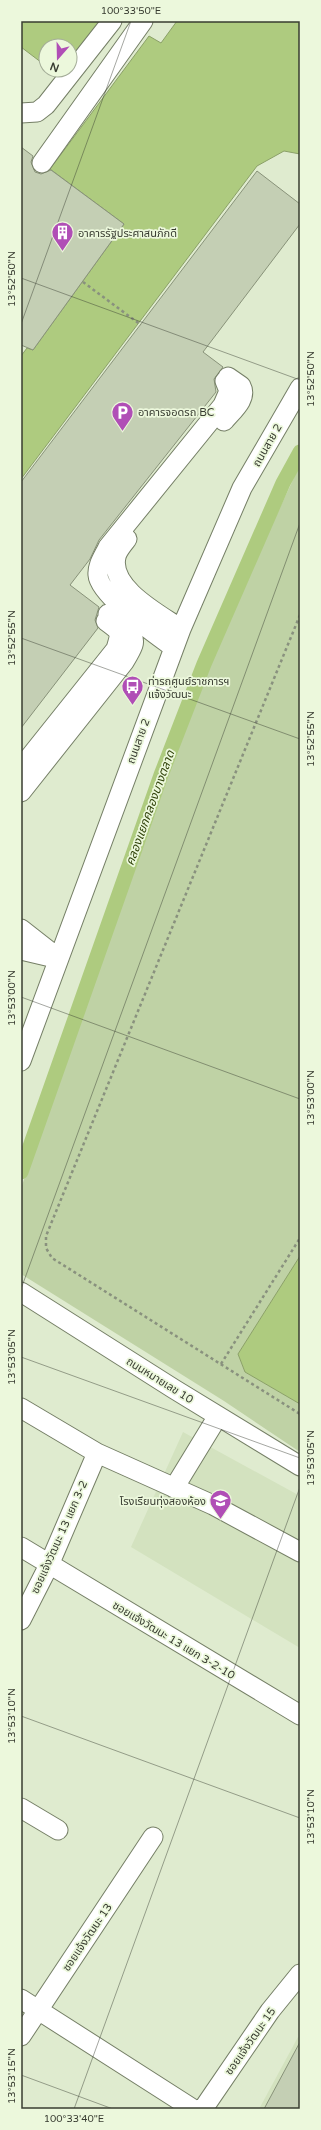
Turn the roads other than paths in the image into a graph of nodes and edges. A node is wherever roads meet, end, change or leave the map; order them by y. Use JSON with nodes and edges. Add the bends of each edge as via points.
{"nodes":[{"id":1,"x":112,"y":21,"type":"edge"},
{"id":2,"x":141,"y":24,"type":"edge"},
{"id":3,"x":21,"y":113,"type":"edge"},
{"id":4,"x":42,"y":163,"type":"dead end"},
{"id":5,"x":300,"y":388,"type":"edge"},
{"id":6,"x":116,"y":572,"type":"junction"},
{"id":7,"x":99,"y":581,"type":"junction"},
{"id":8,"x":180,"y":629,"type":"junction"},
{"id":9,"x":174,"y":646,"type":"junction"},
{"id":10,"x":21,"y":768,"type":"edge"},
{"id":11,"x":21,"y":792,"type":"edge"},
{"id":12,"x":21,"y":929,"type":"edge"},
{"id":13,"x":21,"y":950,"type":"edge"},
{"id":14,"x":58,"y":958,"type":"junction"},
{"id":15,"x":21,"y":1061,"type":"edge"},
{"id":16,"x":21,"y":1292,"type":"edge"},
{"id":17,"x":21,"y":1408,"type":"edge"},
{"id":18,"x":218,"y":1416,"type":"junction"},
{"id":19,"x":96,"y":1453,"type":"junction"},
{"id":20,"x":300,"y":1466,"type":"edge"},
{"id":21,"x":167,"y":1485,"type":"junction"},
{"id":22,"x":21,"y":1547,"type":"edge"},
{"id":23,"x":300,"y":1552,"type":"edge"},
{"id":24,"x":49,"y":1565,"type":"junction"},
{"id":25,"x":21,"y":1620,"type":"edge"},
{"id":26,"x":300,"y":1715,"type":"edge"},
{"id":27,"x":21,"y":1808,"type":"edge"},
{"id":28,"x":58,"y":1830,"type":"dead end"},
{"id":29,"x":153,"y":1837,"type":"dead end"},
{"id":30,"x":300,"y":1974,"type":"edge"},
{"id":31,"x":21,"y":1999,"type":"edge"},
{"id":32,"x":38,"y":2010,"type":"junction"},
{"id":33,"x":21,"y":2036,"type":"edge"},
{"id":34,"x":193,"y":2109,"type":"edge"},
{"id":35,"x":203,"y":2109,"type":"edge"}],
"edges":[{"from":1,"to":3,"type":"street","via":[[46,105],[37,112]]},
{"from":2,"to":4,"type":"street"},
{"from":5,"to":8,"type":"street","name":"ถนนสาย 2","via":[[242,488]]},
{"from":6,"to":7,"type":"street"},
{"from":6,"to":7,"type":"street","via":[[116,557],[123,544],[241,400],[244,390],[241,386],[227,379],[229,391],[223,405],[108,547],[99,564]]},
{"from":6,"to":8,"type":"street","via":[[128,592]]},
{"from":7,"to":9,"type":"street","via":[[118,604]]},
{"from":8,"to":9,"type":"street","name":"ถนนสาย 2"},
{"from":9,"to":14,"type":"street","name":"ถนนสาย 2"},
{"from":10,"to":11,"type":"street","via":[[116,649],[120,636],[106,617],[124,626],[133,637],[134,644],[124,662]]},
{"from":12,"to":14,"type":"street"},
{"from":13,"to":14,"type":"street"},
{"from":14,"to":15,"type":"street","name":"ถนนสาย 2"},
{"from":16,"to":18,"type":"street","name":"ถนนหมายเลข 10"},
{"from":17,"to":19,"type":"street"},
{"from":18,"to":20,"type":"street","name":"ถนนหมายเลข 10"},
{"from":18,"to":21,"type":"street"},
{"from":19,"to":21,"type":"street"},
{"from":19,"to":24,"type":"street","name":"ซอยแจ้งวัฒนะ 13 แยก 3-2"},
{"from":21,"to":23,"type":"street","via":[[213,1505]]},
{"from":22,"to":24,"type":"street","name":"ซอยแจ้งวัฒนะ 13 แยก 3-2-10"},
{"from":24,"to":25,"type":"street","name":"ซอยแจ้งวัฒนะ 13 แยก 3-2"},
{"from":24,"to":26,"type":"street","name":"ซอยแจ้งวัฒนะ 13 แยก 3-2-10"},
{"from":27,"to":28,"type":"street"},
{"from":29,"to":32,"type":"street","name":"ซอยแจ้งวัฒนะ 13"},
{"from":30,"to":35,"type":"street","name":"ซอยแจ้งวัฒนะ 15","via":[[270,2011]]},
{"from":31,"to":32,"type":"street"},
{"from":32,"to":33,"type":"street","name":"ซอยแจ้งวัฒนะ 13"},
{"from":32,"to":34,"type":"street"}]}
